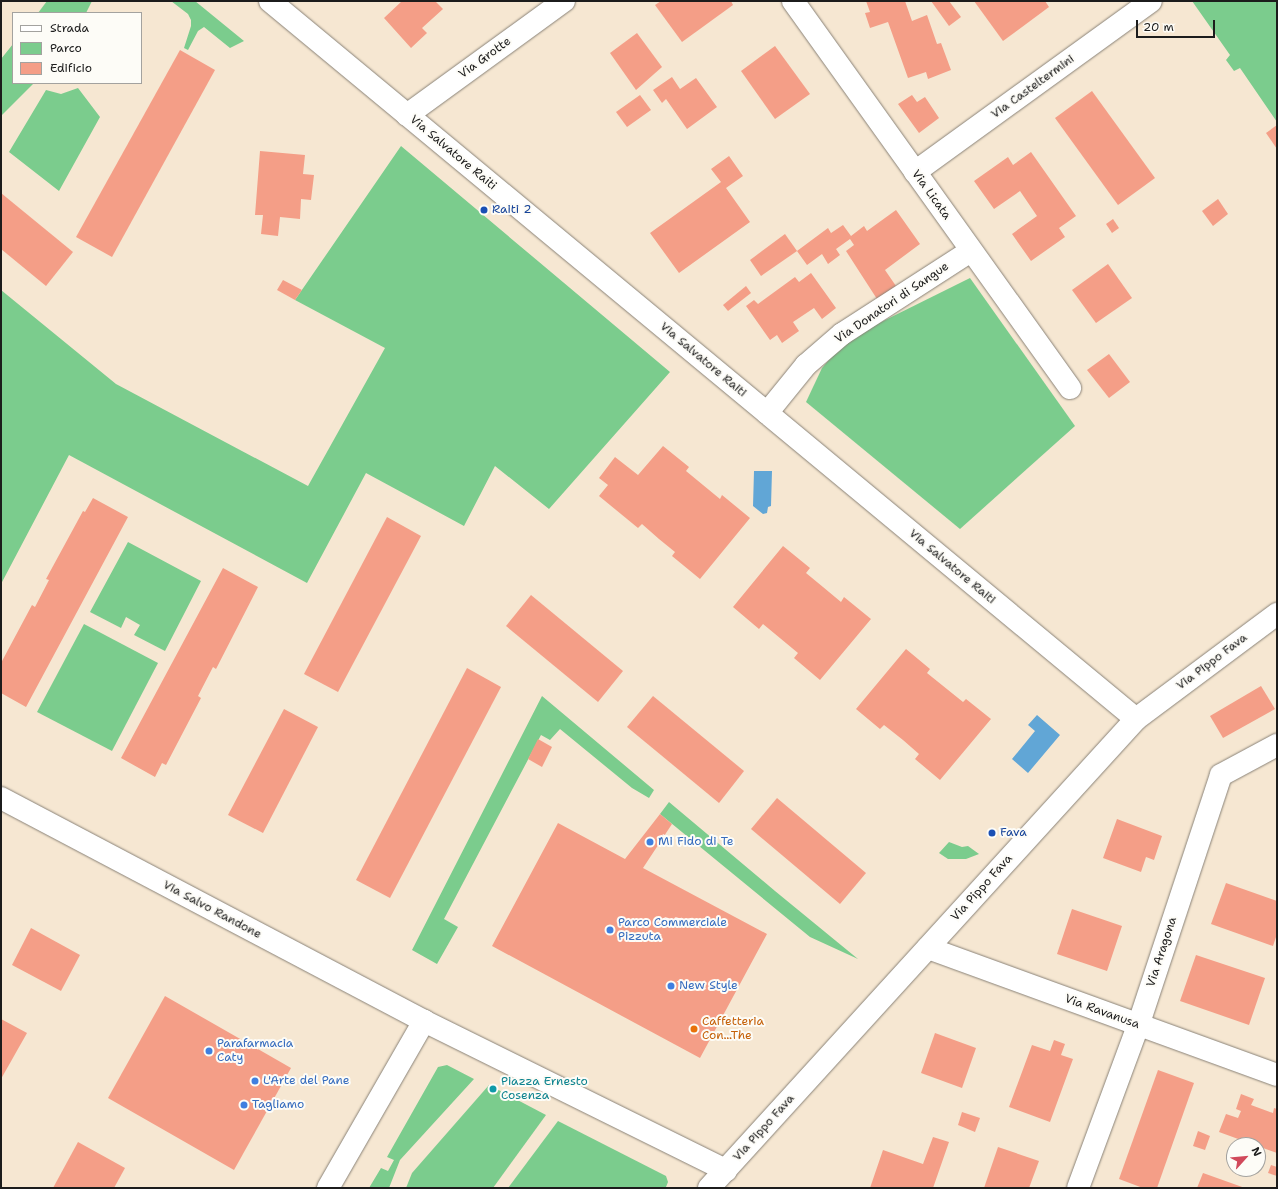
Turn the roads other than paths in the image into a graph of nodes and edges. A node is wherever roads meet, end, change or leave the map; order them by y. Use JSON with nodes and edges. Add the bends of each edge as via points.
{"nodes":[{"id":1,"x":270,"y":1,"type":"edge"},
{"id":2,"x":564,"y":1,"type":"edge"},
{"id":3,"x":793,"y":1,"type":"edge"},
{"id":4,"x":1151,"y":1,"type":"edge"},
{"id":5,"x":407,"y":115,"type":"junction"},
{"id":6,"x":915,"y":172,"type":"junction"},
{"id":7,"x":972,"y":251,"type":"junction"},
{"id":8,"x":1070,"y":388,"type":"dead end"},
{"id":9,"x":767,"y":413,"type":"junction"},
{"id":10,"x":1277,"y":614,"type":"edge"},
{"id":11,"x":1136,"y":719,"type":"junction"},
{"id":12,"x":1277,"y":745,"type":"edge"},
{"id":13,"x":1,"y":798,"type":"edge"},
{"id":14,"x":928,"y":948,"type":"junction"},
{"id":15,"x":424,"y":1022,"type":"junction"},
{"id":16,"x":1138,"y":1026,"type":"junction"},
{"id":17,"x":1277,"y":1075,"type":"edge"},
{"id":18,"x":726,"y":1170,"type":"junction"},
{"id":19,"x":328,"y":1188,"type":"edge"},
{"id":20,"x":709,"y":1188,"type":"edge"},
{"id":21,"x":1078,"y":1188,"type":"edge"}],
"edges":[{"from":1,"to":5,"type":"street","name":"Via Salvatore Raiti"},
{"from":2,"to":5,"type":"street","name":"Via Grotte"},
{"from":3,"to":6,"type":"street","name":"Via Licata"},
{"from":4,"to":6,"type":"street","name":"Via Casteltermini"},
{"from":5,"to":9,"type":"street","name":"Via Salvatore Raiti"},
{"from":6,"to":7,"type":"street","name":"Via Licata"},
{"from":7,"to":8,"type":"street","name":"Via Licata"},
{"from":7,"to":9,"type":"street","name":"Via Donatori di Sangue","via":[[842,334],[806,366]]},
{"from":9,"to":11,"type":"street","name":"Via Salvatore Raiti"},
{"from":10,"to":11,"type":"street","name":"Via Pippo Fava"},
{"from":11,"to":14,"type":"street","name":"Via Pippo Fava"},
{"from":12,"to":16,"type":"street","name":"Via Aragona","via":[[1221,775]]},
{"from":13,"to":15,"type":"street","name":"Via Salvo Randone"},
{"from":14,"to":16,"type":"street","name":"Via Ravanusa"},
{"from":14,"to":18,"type":"street","name":"Via Pippo Fava"},
{"from":15,"to":18,"type":"street","name":"Via Salvo Randone"},
{"from":15,"to":19,"type":"street"},
{"from":16,"to":17,"type":"street","name":"Via Ravanusa"},
{"from":16,"to":21,"type":"street","name":"Via Aragona"},
{"from":18,"to":20,"type":"street","name":"Via Pippo Fava"}]}
